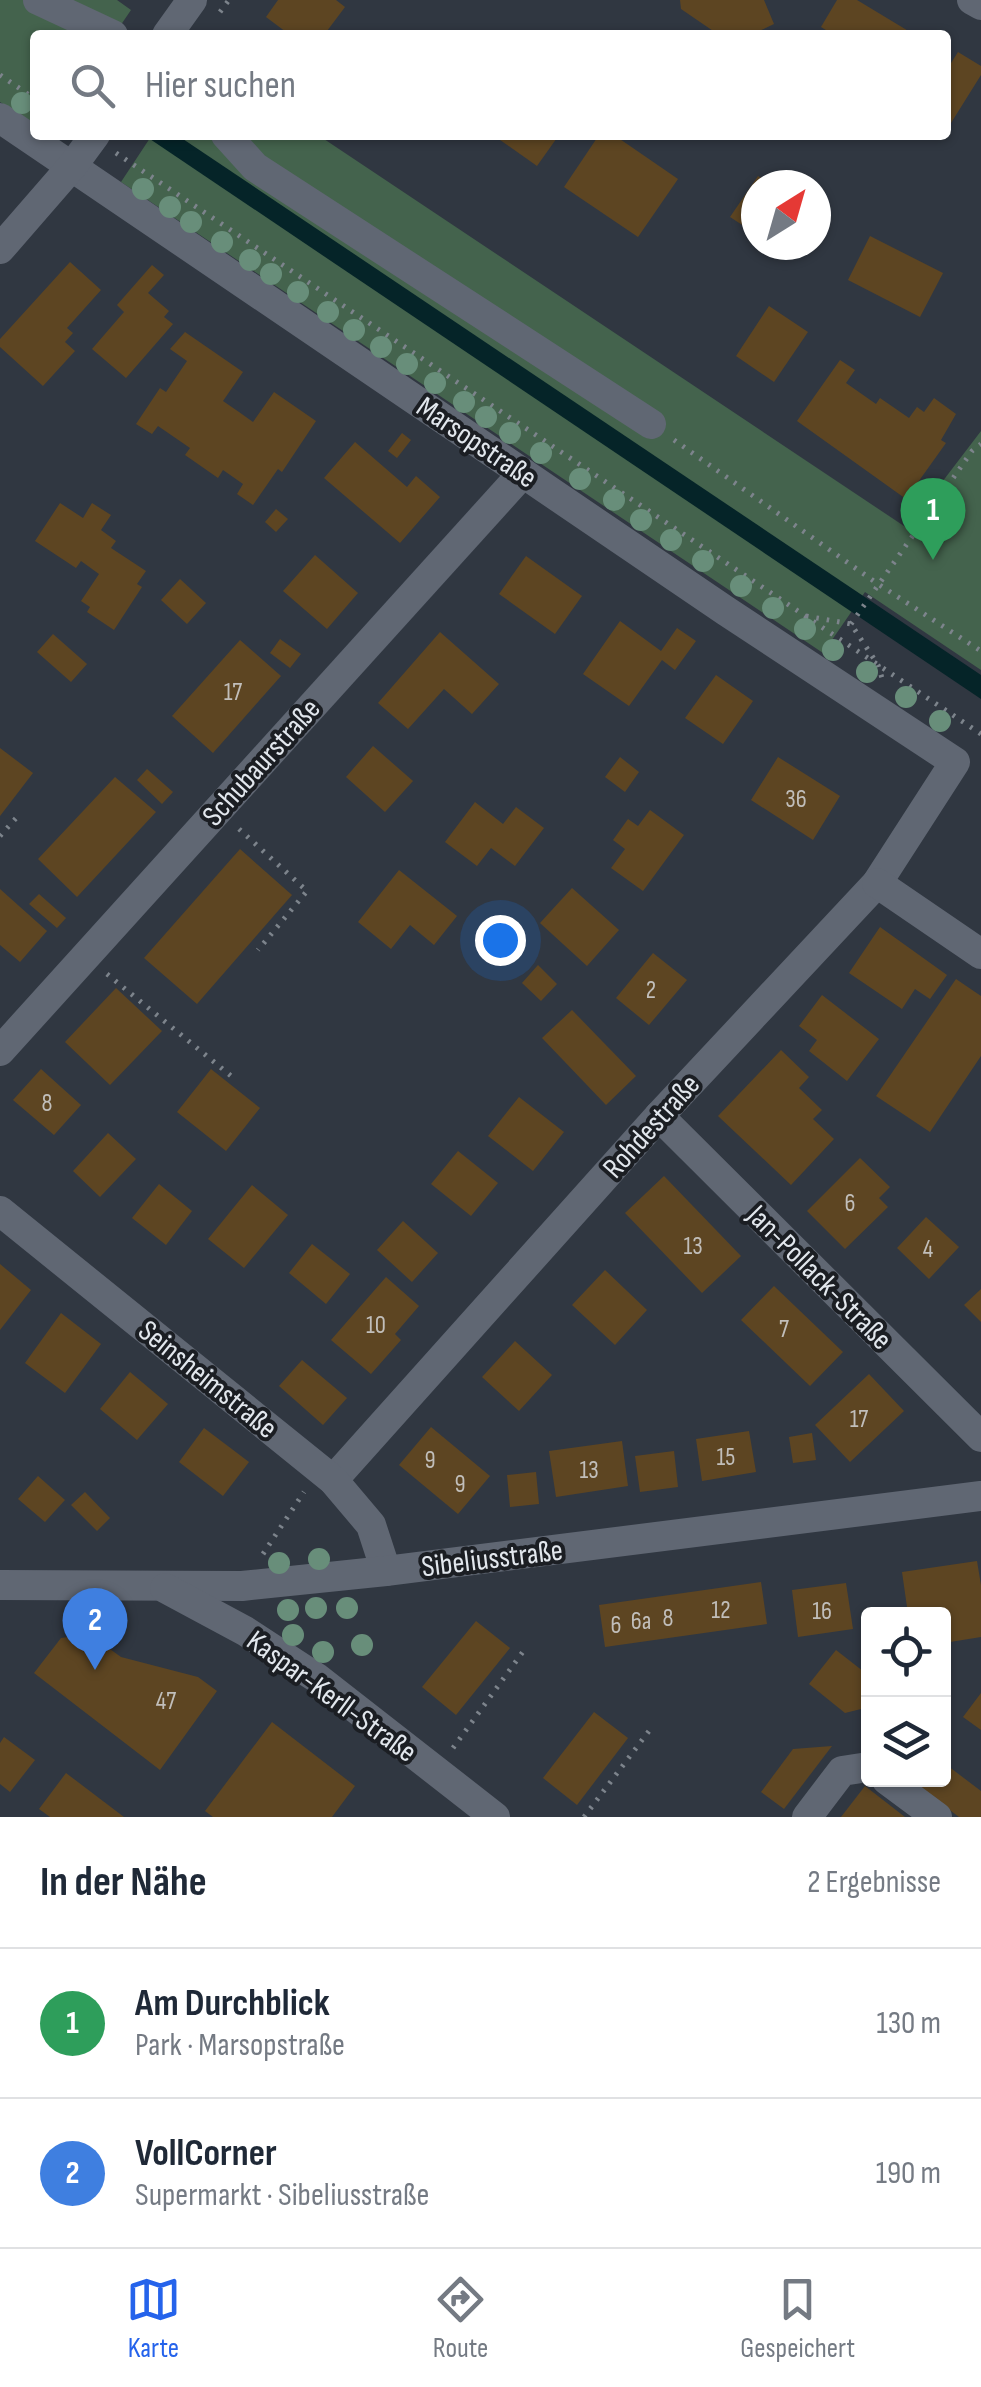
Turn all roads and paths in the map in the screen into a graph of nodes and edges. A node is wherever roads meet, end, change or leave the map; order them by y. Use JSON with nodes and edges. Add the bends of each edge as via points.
{"nodes":[{"id":1,"x":38,"y":0,"type":"edge"},
{"id":2,"x":192,"y":0,"type":"edge"},
{"id":3,"x":972,"y":0,"type":"edge"},
{"id":4,"x":981,"y":5,"type":"edge"},
{"id":5,"x":101,"y":30,"type":"edge"},
{"id":6,"x":171,"y":30,"type":"edge"},
{"id":7,"x":0,"y":75,"type":"edge"},
{"id":8,"x":30,"y":96,"type":"edge"},
{"id":9,"x":0,"y":118,"type":"edge"},
{"id":10,"x":30,"y":138,"type":"edge"},
{"id":11,"x":33,"y":140,"type":"edge"},
{"id":12,"x":91,"y":140,"type":"edge"},
{"id":13,"x":100,"y":140,"type":"edge"},
{"id":14,"x":231,"y":140,"type":"edge"},
{"id":15,"x":73,"y":166,"type":"junction"},
{"id":16,"x":0,"y":249,"type":"edge"},
{"id":17,"x":651,"y":424,"type":"joint"},
{"id":18,"x":981,"y":444,"type":"edge"},
{"id":19,"x":522,"y":473,"type":"junction"},
{"id":20,"x":878,"y":584,"type":"junction"},
{"id":21,"x":803,"y":615,"type":"junction"},
{"id":22,"x":853,"y":621,"type":"junction"},
{"id":23,"x":981,"y":651,"type":"edge"},
{"id":24,"x":878,"y":665,"type":"junction"},
{"id":25,"x":981,"y":734,"type":"edge"},
{"id":26,"x":955,"y":762,"type":"joint"},
{"id":27,"x":218,"y":810,"type":"junction"},
{"id":28,"x":18,"y":816,"type":"dead end"},
{"id":29,"x":0,"y":836,"type":"edge"},
{"id":30,"x":877,"y":883,"type":"junction"},
{"id":31,"x":258,"y":950,"type":"dead end"},
{"id":32,"x":981,"y":954,"type":"edge"},
{"id":33,"x":86,"y":956,"type":"junction"},
{"id":34,"x":0,"y":1052,"type":"edge"},
{"id":35,"x":236,"y":1080,"type":"dead end"},
{"id":36,"x":659,"y":1116,"type":"junction"},
{"id":37,"x":0,"y":1211,"type":"edge"},
{"id":38,"x":981,"y":1437,"type":"edge"},
{"id":39,"x":327,"y":1475,"type":"junction"},
{"id":40,"x":981,"y":1496,"type":"edge"},
{"id":41,"x":386,"y":1571,"type":"junction"},
{"id":42,"x":0,"y":1585,"type":"edge"},
{"id":43,"x":162,"y":1586,"type":"junction"},
{"id":44,"x":242,"y":1586,"type":"junction"},
{"id":45,"x":525,"y":1650,"type":"dead end"},
{"id":46,"x":652,"y":1728,"type":"dead end"},
{"id":47,"x":861,"y":1768,"type":"edge"},
{"id":48,"x":436,"y":1772,"type":"junction"},
{"id":49,"x":896,"y":1787,"type":"edge"},
{"id":50,"x":494,"y":1817,"type":"edge"},
{"id":51,"x":584,"y":1817,"type":"edge"},
{"id":52,"x":807,"y":1817,"type":"edge"},
{"id":53,"x":937,"y":1817,"type":"edge"}],
"edges":[{"from":1,"to":5,"type":"street"},
{"from":2,"to":6,"type":"street"},
{"from":3,"to":4,"type":"street"},
{"from":7,"to":8,"type":"path"},
{"from":9,"to":10,"type":"street","name":"Marsopstraße"},
{"from":11,"to":15,"type":"street","name":"Marsopstraße"},
{"from":12,"to":15,"type":"street"},
{"from":13,"to":21,"type":"path"},
{"from":14,"to":17,"type":"street","via":[[255,167]]},
{"from":15,"to":16,"type":"street"},
{"from":15,"to":19,"type":"street","name":"Marsopstraße"},
{"from":17,"to":20,"type":"path"},
{"from":18,"to":20,"type":"path"},
{"from":19,"to":26,"type":"street","name":"Marsopstraße"},
{"from":19,"to":27,"type":"street","name":"Schubaurstraße"},
{"from":20,"to":22,"type":"path"},
{"from":20,"to":23,"type":"path"},
{"from":21,"to":22,"type":"path"},
{"from":21,"to":24,"type":"path"},
{"from":22,"to":24,"type":"path"},
{"from":24,"to":25,"type":"path"},
{"from":26,"to":30,"type":"street","name":"Rohdestraße"},
{"from":27,"to":31,"type":"path","via":[[307,892]]},
{"from":27,"to":33,"type":"street","name":"Schubaurstraße"},
{"from":28,"to":29,"type":"path"},
{"from":30,"to":32,"type":"street"},
{"from":30,"to":36,"type":"street","name":"Rohdestraße"},
{"from":33,"to":34,"type":"street","name":"Schubaurstraße"},
{"from":33,"to":35,"type":"path"},
{"from":36,"to":38,"type":"street","name":"Jan-Pollack-Straße"},
{"from":36,"to":39,"type":"street","name":"Rohdestraße"},
{"from":37,"to":39,"type":"street","name":"Seinsheimstraße"},
{"from":39,"to":41,"type":"street","name":"Seinsheimstraße","via":[[371,1525]]},
{"from":39,"to":44,"type":"path"},
{"from":40,"to":41,"type":"street","name":"Sibeliusstraße"},
{"from":41,"to":44,"type":"street","name":"Sibeliusstraße"},
{"from":42,"to":43,"type":"street","name":"Sibeliusstraße"},
{"from":43,"to":44,"type":"street","name":"Sibeliusstraße"},
{"from":43,"to":48,"type":"street","name":"Kaspar-Kerll-Straße","via":[[316,1678]]},
{"from":45,"to":48,"type":"path"},
{"from":46,"to":51,"type":"path"},
{"from":47,"to":52,"type":"street","via":[[842,1771]]},
{"from":48,"to":50,"type":"street","name":"Kaspar-Kerll-Straße"},
{"from":49,"to":53,"type":"street"}]}
